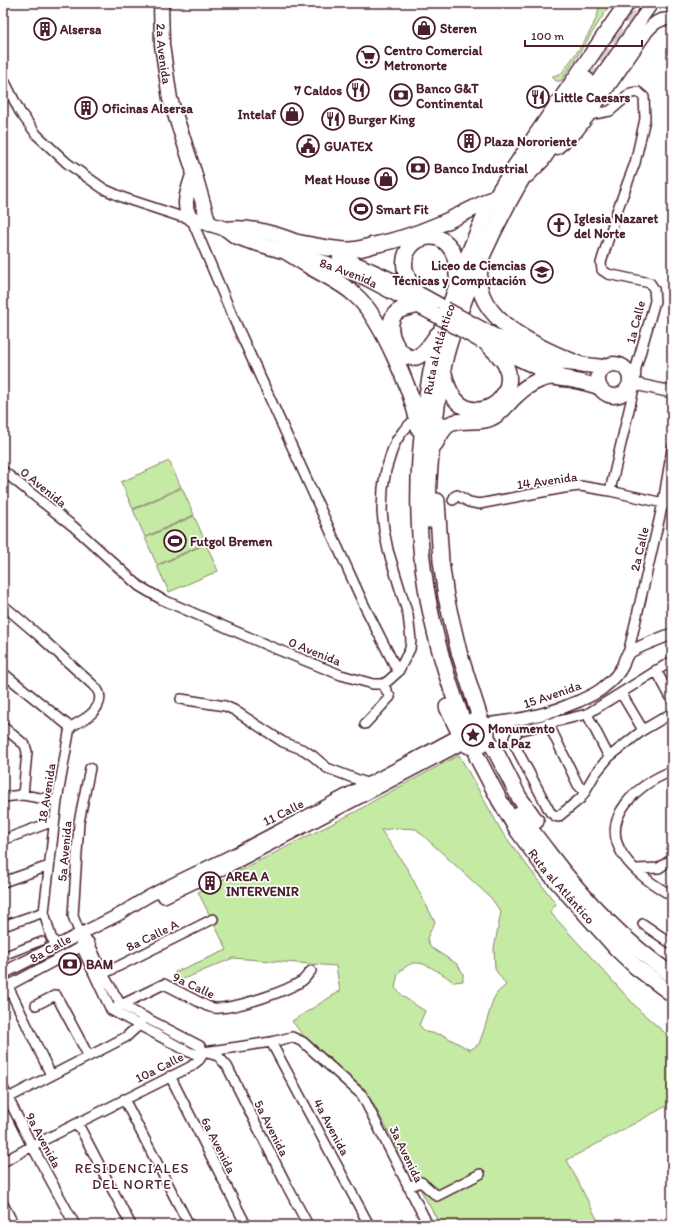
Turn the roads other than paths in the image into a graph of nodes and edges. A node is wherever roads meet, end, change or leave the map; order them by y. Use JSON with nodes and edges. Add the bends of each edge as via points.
{"nodes":[{"id":1,"x":161,"y":3,"type":"edge"},
{"id":2,"x":627,"y":3,"type":"edge"},
{"id":3,"x":652,"y":3,"type":"edge"},
{"id":4,"x":672,"y":20,"type":"edge"},
{"id":5,"x":3,"y":78,"type":"edge"},
{"id":6,"x":587,"y":80,"type":"tunnel mouth"},
{"id":7,"x":589,"y":115,"type":"junction"},
{"id":8,"x":543,"y":161,"type":"junction"},
{"id":9,"x":194,"y":172,"type":"junction"},
{"id":10,"x":514,"y":192,"type":"junction"},
{"id":11,"x":496,"y":197,"type":"junction"},
{"id":12,"x":191,"y":218,"type":"junction"},
{"id":13,"x":209,"y":224,"type":"junction"},
{"id":14,"x":226,"y":229,"type":"junction"},
{"id":15,"x":301,"y":243,"type":"junction"},
{"id":16,"x":288,"y":253,"type":"junction"},
{"id":17,"x":480,"y":259,"type":"junction"},
{"id":18,"x":457,"y":286,"type":"junction"},
{"id":19,"x":417,"y":298,"type":"junction"},
{"id":20,"x":442,"y":329,"type":"junction"},
{"id":21,"x":484,"y":338,"type":"junction"},
{"id":22,"x":582,"y":365,"type":"junction"},
{"id":23,"x":603,"y":367,"type":"junction"},
{"id":24,"x":443,"y":369,"type":"junction"},
{"id":25,"x":569,"y":379,"type":"junction"},
{"id":26,"x":632,"y":384,"type":"junction"},
{"id":27,"x":598,"y":387,"type":"junction"},
{"id":28,"x":672,"y":392,"type":"edge"},
{"id":29,"x":417,"y":417,"type":"junction"},
{"id":30,"x":672,"y":449,"type":"edge"},
{"id":31,"x":427,"y":455,"type":"junction"},
{"id":32,"x":3,"y":471,"type":"edge"},
{"id":33,"x":418,"y":479,"type":"junction"},
{"id":34,"x":610,"y":491,"type":"junction"},
{"id":35,"x":453,"y":500,"type":"dead end"},
{"id":36,"x":668,"y":504,"type":"edge"},
{"id":37,"x":3,"y":605,"type":"edge"},
{"id":38,"x":672,"y":634,"type":"edge"},
{"id":39,"x":628,"y":654,"type":"junction"},
{"id":40,"x":672,"y":661,"type":"edge"},
{"id":41,"x":656,"y":670,"type":"junction"},
{"id":42,"x":398,"y":672,"type":"junction"},
{"id":43,"x":3,"y":673,"type":"edge"},
{"id":44,"x":383,"y":684,"type":"junction"},
{"id":45,"x":621,"y":693,"type":"junction"},
{"id":46,"x":180,"y":699,"type":"dead end"},
{"id":47,"x":672,"y":700,"type":"edge"},
{"id":48,"x":672,"y":713,"type":"edge"},
{"id":49,"x":587,"y":714,"type":"junction"},
{"id":50,"x":474,"y":718,"type":"junction"},
{"id":51,"x":512,"y":721,"type":"junction"},
{"id":52,"x":544,"y":721,"type":"junction"},
{"id":53,"x":365,"y":724,"type":"dead end"},
{"id":54,"x":3,"y":727,"type":"edge"},
{"id":55,"x":70,"y":727,"type":"junction"},
{"id":56,"x":643,"y":730,"type":"junction"},
{"id":57,"x":473,"y":743,"type":"junction"},
{"id":58,"x":609,"y":757,"type":"junction"},
{"id":59,"x":90,"y":768,"type":"dead end"},
{"id":60,"x":672,"y":771,"type":"edge"},
{"id":61,"x":371,"y":788,"type":"junction"},
{"id":62,"x":585,"y":792,"type":"junction"},
{"id":63,"x":22,"y":795,"type":"junction"},
{"id":64,"x":3,"y":797,"type":"edge"},
{"id":65,"x":57,"y":801,"type":"junction"},
{"id":66,"x":54,"y":821,"type":"junction"},
{"id":67,"x":3,"y":840,"type":"edge"},
{"id":68,"x":672,"y":859,"type":"edge"},
{"id":69,"x":49,"y":866,"type":"junction"},
{"id":70,"x":636,"y":869,"type":"junction"},
{"id":71,"x":3,"y":882,"type":"edge"},
{"id":72,"x":672,"y":896,"type":"edge"},
{"id":73,"x":44,"y":912,"type":"junction"},
{"id":74,"x":213,"y":919,"type":"dead end"},
{"id":75,"x":600,"y":922,"type":"junction"},
{"id":76,"x":643,"y":924,"type":"dead end"},
{"id":77,"x":3,"y":926,"type":"edge"},
{"id":78,"x":80,"y":934,"type":"junction"},
{"id":79,"x":42,"y":941,"type":"dead end"},
{"id":80,"x":85,"y":944,"type":"junction"},
{"id":81,"x":672,"y":944,"type":"edge"},
{"id":82,"x":57,"y":946,"type":"junction"},
{"id":83,"x":3,"y":956,"type":"edge"},
{"id":84,"x":311,"y":971,"type":"dead end"},
{"id":85,"x":3,"y":974,"type":"edge"},
{"id":86,"x":103,"y":974,"type":"junction"},
{"id":87,"x":672,"y":975,"type":"edge"},
{"id":88,"x":6,"y":987,"type":"edge"},
{"id":89,"x":672,"y":994,"type":"edge"},
{"id":90,"x":36,"y":1005,"type":"dead end"},
{"id":91,"x":120,"y":1005,"type":"junction"},
{"id":92,"x":111,"y":1010,"type":"junction"},
{"id":93,"x":141,"y":1021,"type":"junction"},
{"id":94,"x":271,"y":1042,"type":"junction"},
{"id":95,"x":204,"y":1052,"type":"junction"},
{"id":96,"x":88,"y":1055,"type":"junction"},
{"id":97,"x":51,"y":1075,"type":"junction"},
{"id":98,"x":170,"y":1076,"type":"junction"},
{"id":99,"x":3,"y":1088,"type":"edge"},
{"id":100,"x":8,"y":1098,"type":"junction"},
{"id":101,"x":124,"y":1099,"type":"junction"},
{"id":102,"x":78,"y":1124,"type":"junction"},
{"id":103,"x":32,"y":1146,"type":"junction"},
{"id":104,"x":3,"y":1162,"type":"edge"},
{"id":105,"x":480,"y":1174,"type":"dead end"},
{"id":106,"x":408,"y":1186,"type":"junction"},
{"id":107,"x":3,"y":1204,"type":"edge"},
{"id":108,"x":14,"y":1225,"type":"edge"},
{"id":109,"x":75,"y":1225,"type":"edge"},
{"id":110,"x":131,"y":1225,"type":"edge"},
{"id":111,"x":189,"y":1225,"type":"edge"},
{"id":112,"x":246,"y":1225,"type":"edge"},
{"id":113,"x":308,"y":1225,"type":"edge"},
{"id":114,"x":369,"y":1225,"type":"edge"},
{"id":115,"x":428,"y":1225,"type":"edge"}],
"edges":[{"from":1,"to":9,"type":"main road","name":"2a Avenida","via":[[162,45],[168,89]]},
{"from":2,"to":11,"type":"highway","name":"Ruta al Atlántico"},
{"from":3,"to":8,"type":"main road","name":"Ruta al Atlántico"},
{"from":4,"to":7,"type":"main road","via":[[663,19],[654,23],[647,31]]},
{"from":5,"to":12,"type":"street","name":"8a Avenida","via":[[20,112],[37,135],[67,163],[104,189],[124,198]]},
{"from":6,"to":10,"type":"highway","name":"Ruta al Atlántico"},
{"from":7,"to":8,"type":"main road","via":[[576,132]]},
{"from":7,"to":26,"type":"street","name":"1a Calle","via":[[610,111],[631,93],[638,92],[644,97],[645,119],[635,162],[601,263],[602,270],[608,274],[650,283],[654,289],[655,300]]},
{"from":8,"to":10,"type":"main road","name":"Ruta al Atlántico"},
{"from":9,"to":12,"type":"main road","via":[[186,205]]},
{"from":9,"to":13,"type":"main road","name":"2a Avenida"},
{"from":10,"to":17,"type":"highway","name":"Ruta al Atlántico"},
{"from":11,"to":15,"type":"highway","via":[[449,221],[389,242],[351,250]]},
{"from":11,"to":18,"type":"highway","name":"Ruta al Atlántico","via":[[475,236]]},
{"from":12,"to":13,"type":"main road","name":"8a Avenida"},
{"from":12,"to":42,"type":"street","via":[[232,315],[364,605]]},
{"from":13,"to":14,"type":"main road","name":"8a Avenida"},
{"from":14,"to":15,"type":"main road","name":"8a Avenida","via":[[238,227]]},
{"from":14,"to":16,"type":"main road","name":"8a Avenida","via":[[235,236]]},
{"from":15,"to":19,"type":"main road","name":"8a Avenida","via":[[370,269]]},
{"from":16,"to":19,"type":"main road","name":"8a Avenida","via":[[328,264]]},
{"from":16,"to":29,"type":"highway","via":[[346,287],[365,304],[405,381]]},
{"from":17,"to":22,"type":"highway","via":[[479,282],[484,298],[495,314],[507,326],[533,343]]},
{"from":17,"to":24,"type":"highway","name":"Ruta al Atlántico"},
{"from":18,"to":19,"type":"highway","via":[[457,267],[453,251],[440,239],[426,237],[412,244],[405,258],[407,277]]},
{"from":18,"to":20,"type":"highway","name":"Ruta al Atlántico"},
{"from":19,"to":20,"type":"highway","via":[[397,312],[393,318],[390,324],[393,341],[410,358],[420,356]]},
{"from":19,"to":21,"type":"main road","name":"8a Avenida","bridge":true},
{"from":20,"to":31,"type":"highway","name":"Ruta al Atlántico","via":[[426,396]]},
{"from":21,"to":22,"type":"main road","name":"8a Avenida","via":[[550,361]]},
{"from":21,"to":24,"type":"highway","via":[[501,357],[508,375],[503,395],[492,407],[480,410],[463,406],[446,386]]},
{"from":21,"to":25,"type":"main road","name":"8a Avenida","via":[[526,362]]},
{"from":22,"to":23,"type":"main road","name":"8a Avenida"},
{"from":23,"to":26,"type":"main road","via":[[612,364],[622,366],[629,373]]},
{"from":23,"to":27,"type":"main road","via":[[598,376]]},
{"from":24,"to":31,"type":"highway","name":"Ruta al Atlántico"},
{"from":25,"to":27,"type":"main road","name":"8a Avenida"},
{"from":25,"to":31,"type":"highway","via":[[550,377],[533,383],[490,419],[451,422]]},
{"from":26,"to":27,"type":"main road","via":[[625,392],[615,396],[605,394]]},
{"from":26,"to":28,"type":"street"},
{"from":26,"to":34,"type":"street","name":"1a Calle"},
{"from":29,"to":31,"type":"highway"},
{"from":29,"to":42,"type":"street","via":[[403,431],[394,446],[383,488],[384,530],[408,615],[411,635],[410,649]]},
{"from":30,"to":36,"type":"street","name":"2a Calle"},
{"from":31,"to":33,"type":"highway","name":"Ruta al Atlántico"},
{"from":31,"to":50,"type":"highway","name":"Ruta al Atlántico","via":[[430,547],[436,590],[453,665]]},
{"from":32,"to":44,"type":"street","name":"0 Avenida","via":[[74,528],[139,586],[161,599],[341,675],[373,684]]},
{"from":33,"to":50,"type":"highway","name":"Ruta al Atlántico","via":[[421,560],[429,610],[444,669]]},
{"from":33,"to":57,"type":"highway","via":[[412,506],[412,553],[417,590],[432,661],[447,706]]},
{"from":34,"to":35,"type":"street","name":"14 Avenida","via":[[580,486],[479,504],[457,495]]},
{"from":34,"to":36,"type":"street","name":"14 Avenida"},
{"from":36,"to":39,"type":"street","name":"2a Calle"},
{"from":37,"to":55,"type":"street","via":[[49,644],[99,693],[94,712]]},
{"from":38,"to":39,"type":"street"},
{"from":39,"to":52,"type":"street","name":"15 Avenida","via":[[622,667],[604,687]]},
{"from":40,"to":41,"type":"street"},
{"from":41,"to":45,"type":"street"},
{"from":41,"to":47,"type":"street"},
{"from":42,"to":44,"type":"street"},
{"from":43,"to":55,"type":"street"},
{"from":44,"to":53,"type":"street","via":[[390,697]]},
{"from":45,"to":49,"type":"street"},
{"from":45,"to":56,"type":"street"},
{"from":46,"to":61,"type":"street","via":[[225,706],[234,710],[282,742],[304,750],[327,768]]},
{"from":48,"to":56,"type":"street"},
{"from":49,"to":52,"type":"street"},
{"from":49,"to":58,"type":"street"},
{"from":50,"to":51,"type":"street","name":"15 Avenida"},
{"from":50,"to":57,"type":"street","name":"15 Avenida","via":[[463,724]]},
{"from":50,"to":57,"type":"street","via":[[487,727]]},
{"from":51,"to":52,"type":"street","name":"15 Avenida"},
{"from":51,"to":57,"type":"street","name":"15 Avenida"},
{"from":52,"to":62,"type":"street","via":[[578,785]]},
{"from":52,"to":62,"type":"street","via":[[518,731],[514,742],[550,812],[560,816]]},
{"from":54,"to":63,"type":"street","via":[[25,746]]},
{"from":55,"to":65,"type":"street","name":"18 Avenida"},
{"from":56,"to":58,"type":"street"},
{"from":57,"to":61,"type":"street","name":"11 Calle"},
{"from":57,"to":75,"type":"highway","via":[[494,748],[519,797],[604,910]]},
{"from":57,"to":75,"type":"highway","via":[[468,760],[491,802],[534,868],[576,915]]},
{"from":58,"to":62,"type":"street"},
{"from":59,"to":78,"type":"street","name":"5a Avenida","via":[[79,822],[72,916]]},
{"from":60,"to":70,"type":"street","via":[[654,780],[631,797],[618,816],[615,836],[623,855]]},
{"from":61,"to":78,"type":"street","name":"11 Calle","via":[[158,891]]},
{"from":63,"to":64,"type":"street"},
{"from":63,"to":65,"type":"street"},
{"from":65,"to":66,"type":"street","name":"18 Avenida"},
{"from":66,"to":67,"type":"street"},
{"from":66,"to":69,"type":"street","name":"18 Avenida"},
{"from":68,"to":70,"type":"street","via":[[659,868]]},
{"from":69,"to":71,"type":"street"},
{"from":69,"to":73,"type":"street","name":"18 Avenida"},
{"from":70,"to":72,"type":"street"},
{"from":73,"to":77,"type":"street"},
{"from":73,"to":82,"type":"street","name":"18 Avenida","via":[[51,937]]},
{"from":74,"to":86,"type":"street","name":"8a Calle A"},
{"from":75,"to":87,"type":"highway","name":"Ruta al Atlántico"},
{"from":75,"to":89,"type":"highway","name":"Ruta al Atlántico","via":[[636,967]]},
{"from":76,"to":81,"type":"street"},
{"from":78,"to":80,"type":"street","name":"5a Avenida"},
{"from":78,"to":82,"type":"street","name":"11 Calle"},
{"from":79,"to":83,"type":"street"},
{"from":80,"to":86,"type":"street","name":"5a Avenida"},
{"from":80,"to":88,"type":"street","name":"8a Calle"},
{"from":80,"to":92,"type":"street","name":"5a Avenida"},
{"from":82,"to":85,"type":"street","name":"11 Calle"},
{"from":84,"to":91,"type":"street","name":"9a Calle","via":[[304,980],[258,1000],[220,1008],[207,1006],[164,984]]},
{"from":85,"to":88,"type":"street"},
{"from":86,"to":91,"type":"street","name":"5a Avenida"},
{"from":88,"to":97,"type":"street"},
{"from":90,"to":96,"type":"street","via":[[56,995]]},
{"from":91,"to":92,"type":"street","name":"9a Calle"},
{"from":91,"to":93,"type":"street","name":"5a Avenida"},
{"from":92,"to":93,"type":"street","name":"5a Avenida"},
{"from":93,"to":95,"type":"street","name":"5a Avenida","via":[[200,1046]]},
{"from":93,"to":96,"type":"street","via":[[126,1037]]},
{"from":94,"to":95,"type":"street"},
{"from":94,"to":106,"type":"street","name":"3a Avenida","via":[[292,1037],[303,1042],[362,1095]]},
{"from":94,"to":114,"type":"street","name":"4a Avenida"},
{"from":95,"to":98,"type":"street","name":"10a Calle","via":[[190,1067]]},
{"from":95,"to":113,"type":"street","name":"5a Avenida","via":[[218,1056],[227,1066]]},
{"from":96,"to":97,"type":"street"},
{"from":97,"to":100,"type":"street"},
{"from":98,"to":101,"type":"street","name":"10a Calle"},
{"from":98,"to":112,"type":"street","name":"6a Avenida"},
{"from":99,"to":100,"type":"street","name":"9a Avenida"},
{"from":100,"to":103,"type":"street","name":"9a Avenida"},
{"from":101,"to":102,"type":"street","name":"10a Calle"},
{"from":101,"to":111,"type":"street"},
{"from":102,"to":103,"type":"street","name":"10a Calle"},
{"from":102,"to":110,"type":"street"},
{"from":103,"to":104,"type":"street","name":"10a Calle"},
{"from":103,"to":109,"type":"street","name":"9a Avenida"},
{"from":105,"to":106,"type":"street","via":[[437,1196],[421,1182]]},
{"from":106,"to":115,"type":"street","name":"3a Avenida"},
{"from":107,"to":108,"type":"street"}]}
